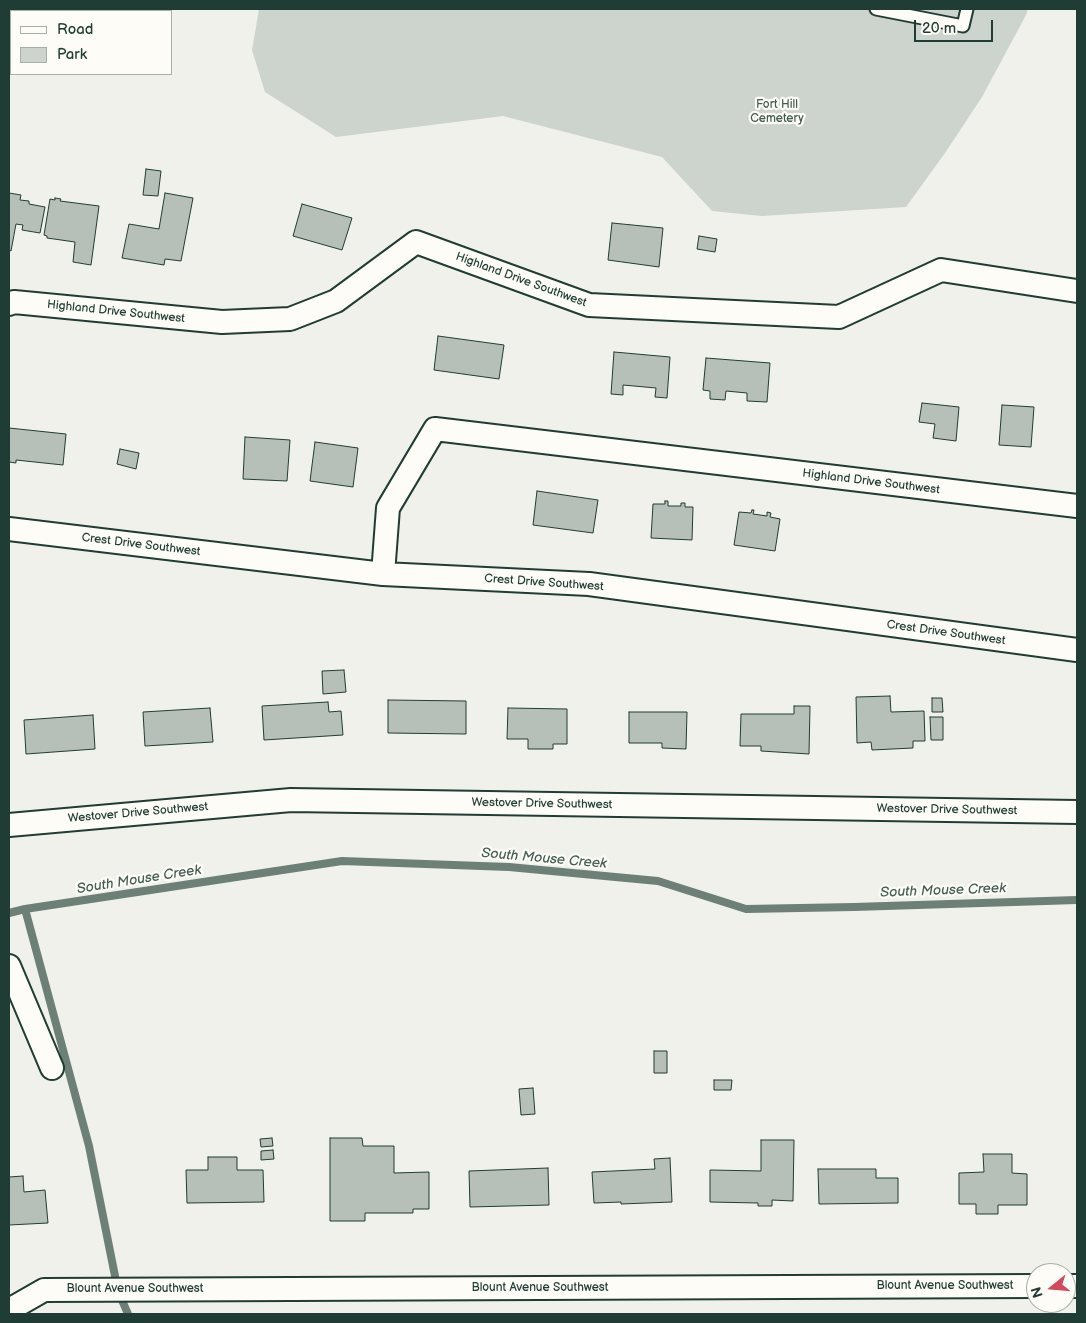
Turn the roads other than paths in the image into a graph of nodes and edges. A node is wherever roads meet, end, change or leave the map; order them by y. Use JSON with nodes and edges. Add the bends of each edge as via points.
{"nodes":[{"id":1,"x":876,"y":9,"type":"edge"},
{"id":2,"x":967,"y":9,"type":"edge"},
{"id":3,"x":1077,"y":291,"type":"edge"},
{"id":4,"x":9,"y":304,"type":"edge"},
{"id":5,"x":1077,"y":506,"type":"edge"},
{"id":6,"x":9,"y":529,"type":"edge"},
{"id":7,"x":383,"y":574,"type":"junction"},
{"id":8,"x":1077,"y":650,"type":"edge"},
{"id":9,"x":1077,"y":812,"type":"edge"},
{"id":10,"x":9,"y":825,"type":"edge"},
{"id":11,"x":9,"y":966,"type":"edge"},
{"id":12,"x":52,"y":1068,"type":"dead end"},
{"id":13,"x":1026,"y":1286,"type":"edge"},
{"id":14,"x":9,"y":1310,"type":"edge"}],
"edges":[{"from":1,"to":2,"type":"lane","via":[[963,26]]},
{"from":3,"to":4,"type":"street","name":"Highland Drive Southwest","via":[[940,270],[839,317],[589,305],[416,242],[336,301],[290,319],[222,322]]},
{"from":5,"to":7,"type":"street","name":"Highland Drive Southwest","via":[[435,429],[388,508]]},
{"from":6,"to":7,"type":"street","name":"Crest Drive Southwest"},
{"from":7,"to":8,"type":"street","name":"Crest Drive Southwest","via":[[589,584]]},
{"from":9,"to":10,"type":"street","name":"Westover Drive Southwest","via":[[291,800]]},
{"from":11,"to":12,"type":"street"},
{"from":13,"to":14,"type":"street","name":"Blount Avenue Southwest","via":[[44,1290]]}]}
